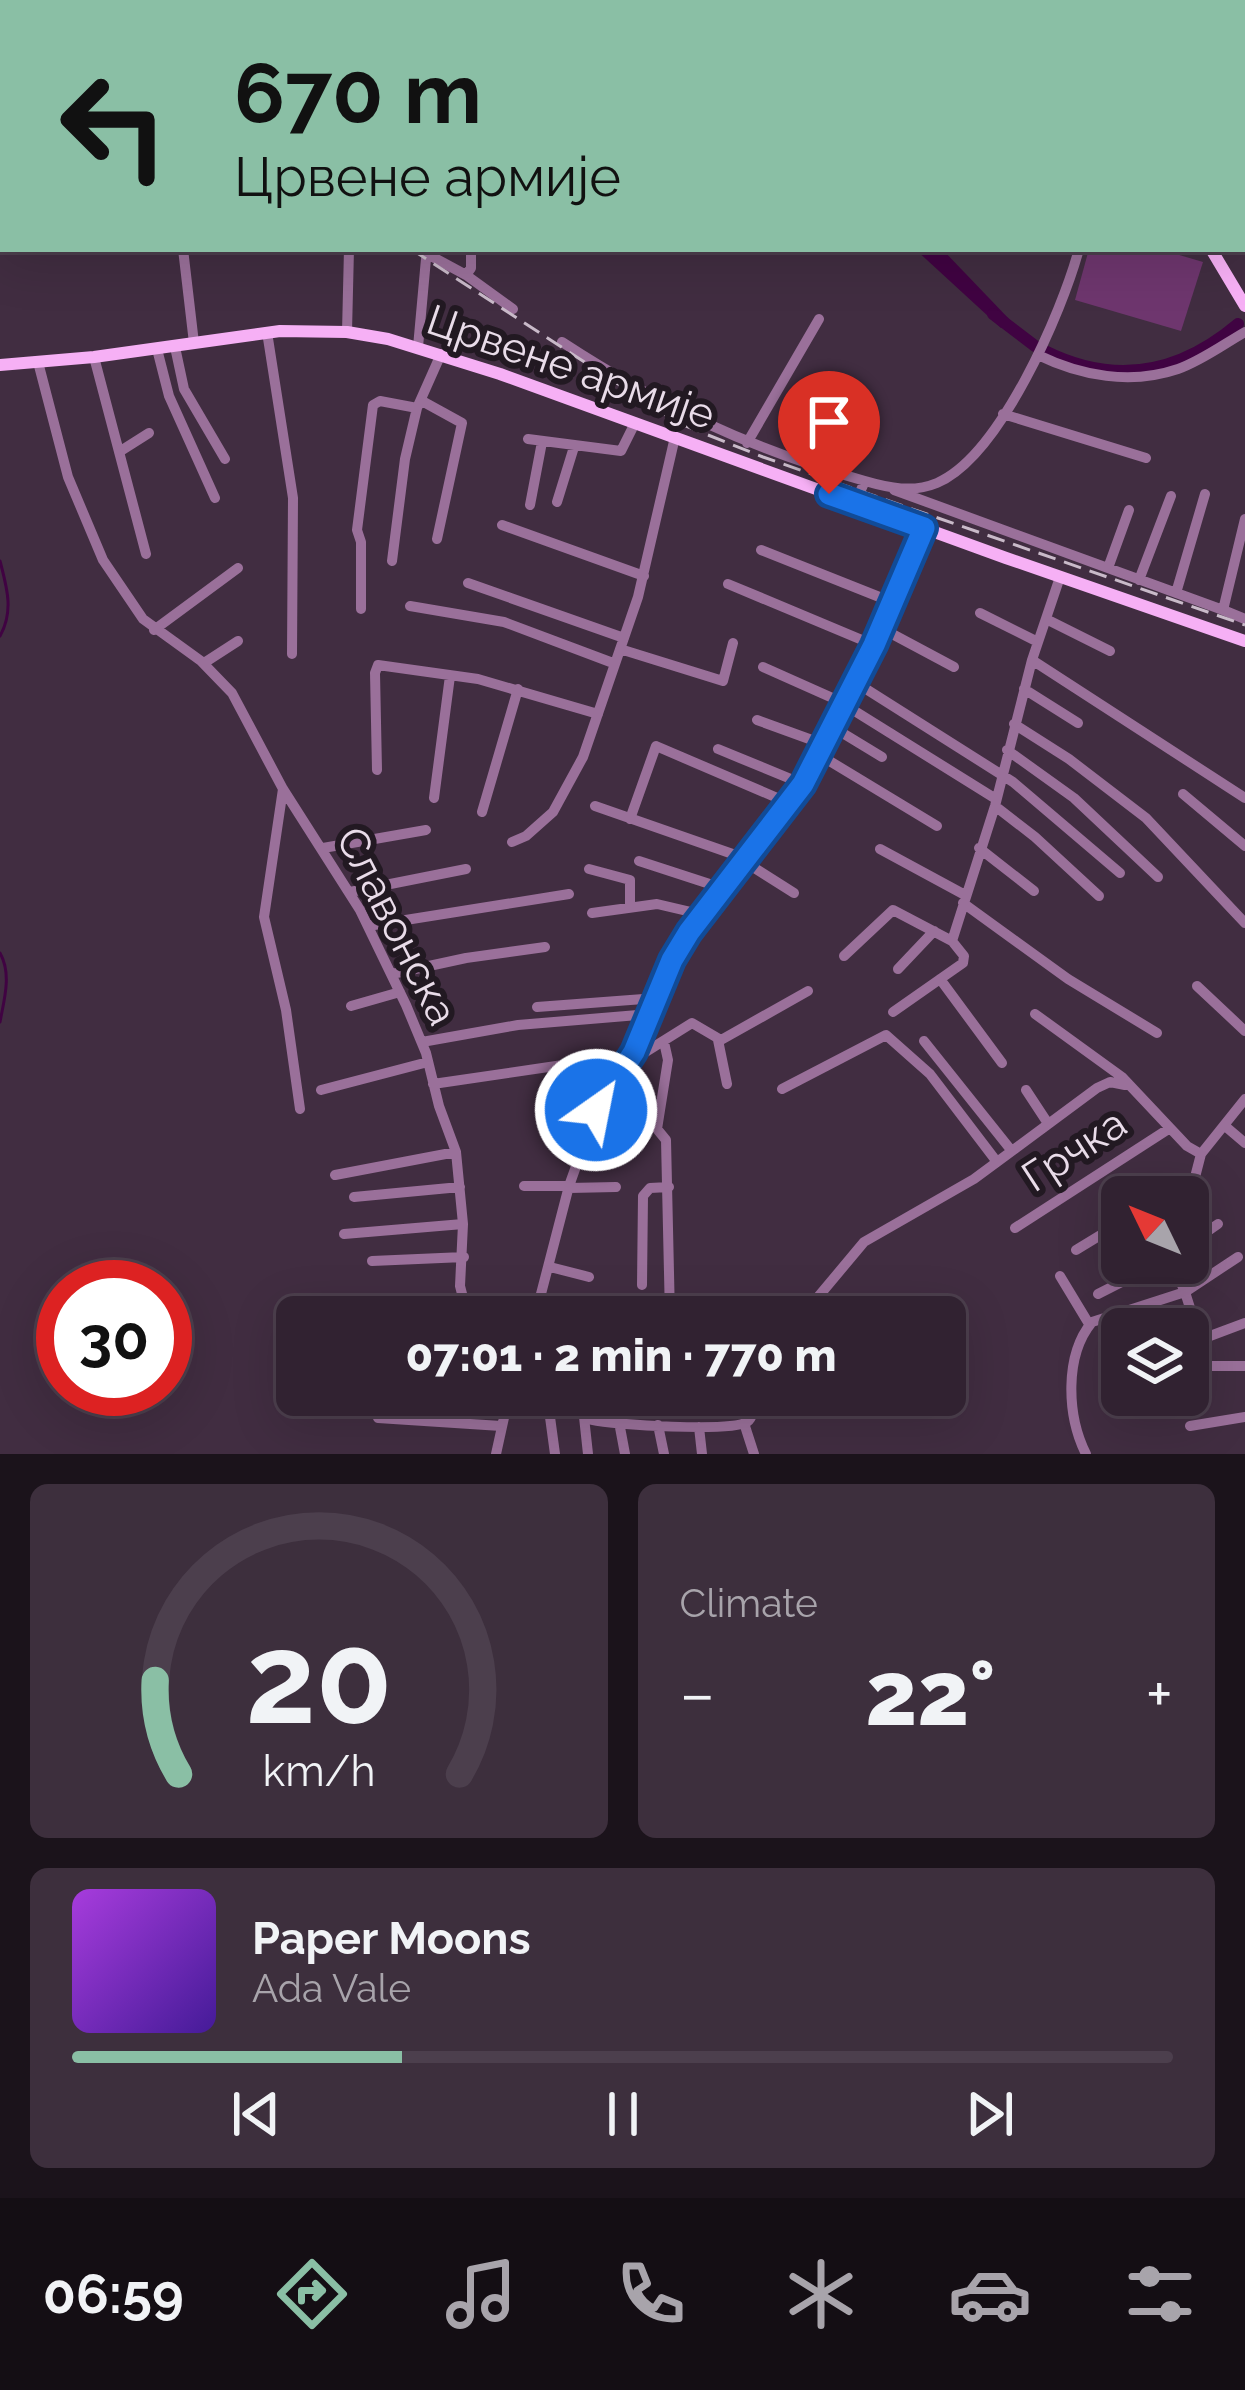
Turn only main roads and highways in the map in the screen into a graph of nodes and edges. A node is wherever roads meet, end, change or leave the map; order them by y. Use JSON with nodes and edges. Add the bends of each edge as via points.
{"nodes":[{"id":1,"x":1213,"y":252,"type":"edge"},
{"id":2,"x":1245,"y":306,"type":"edge"},
{"id":3,"x":0,"y":365,"type":"edge"},
{"id":4,"x":1245,"y":640,"type":"edge"}],
"edges":[{"from":1,"to":2,"type":"main road"},
{"from":3,"to":4,"type":"main road","name":"Црвене армије","via":[[267,332],[347,332],[418,346]]}]}
